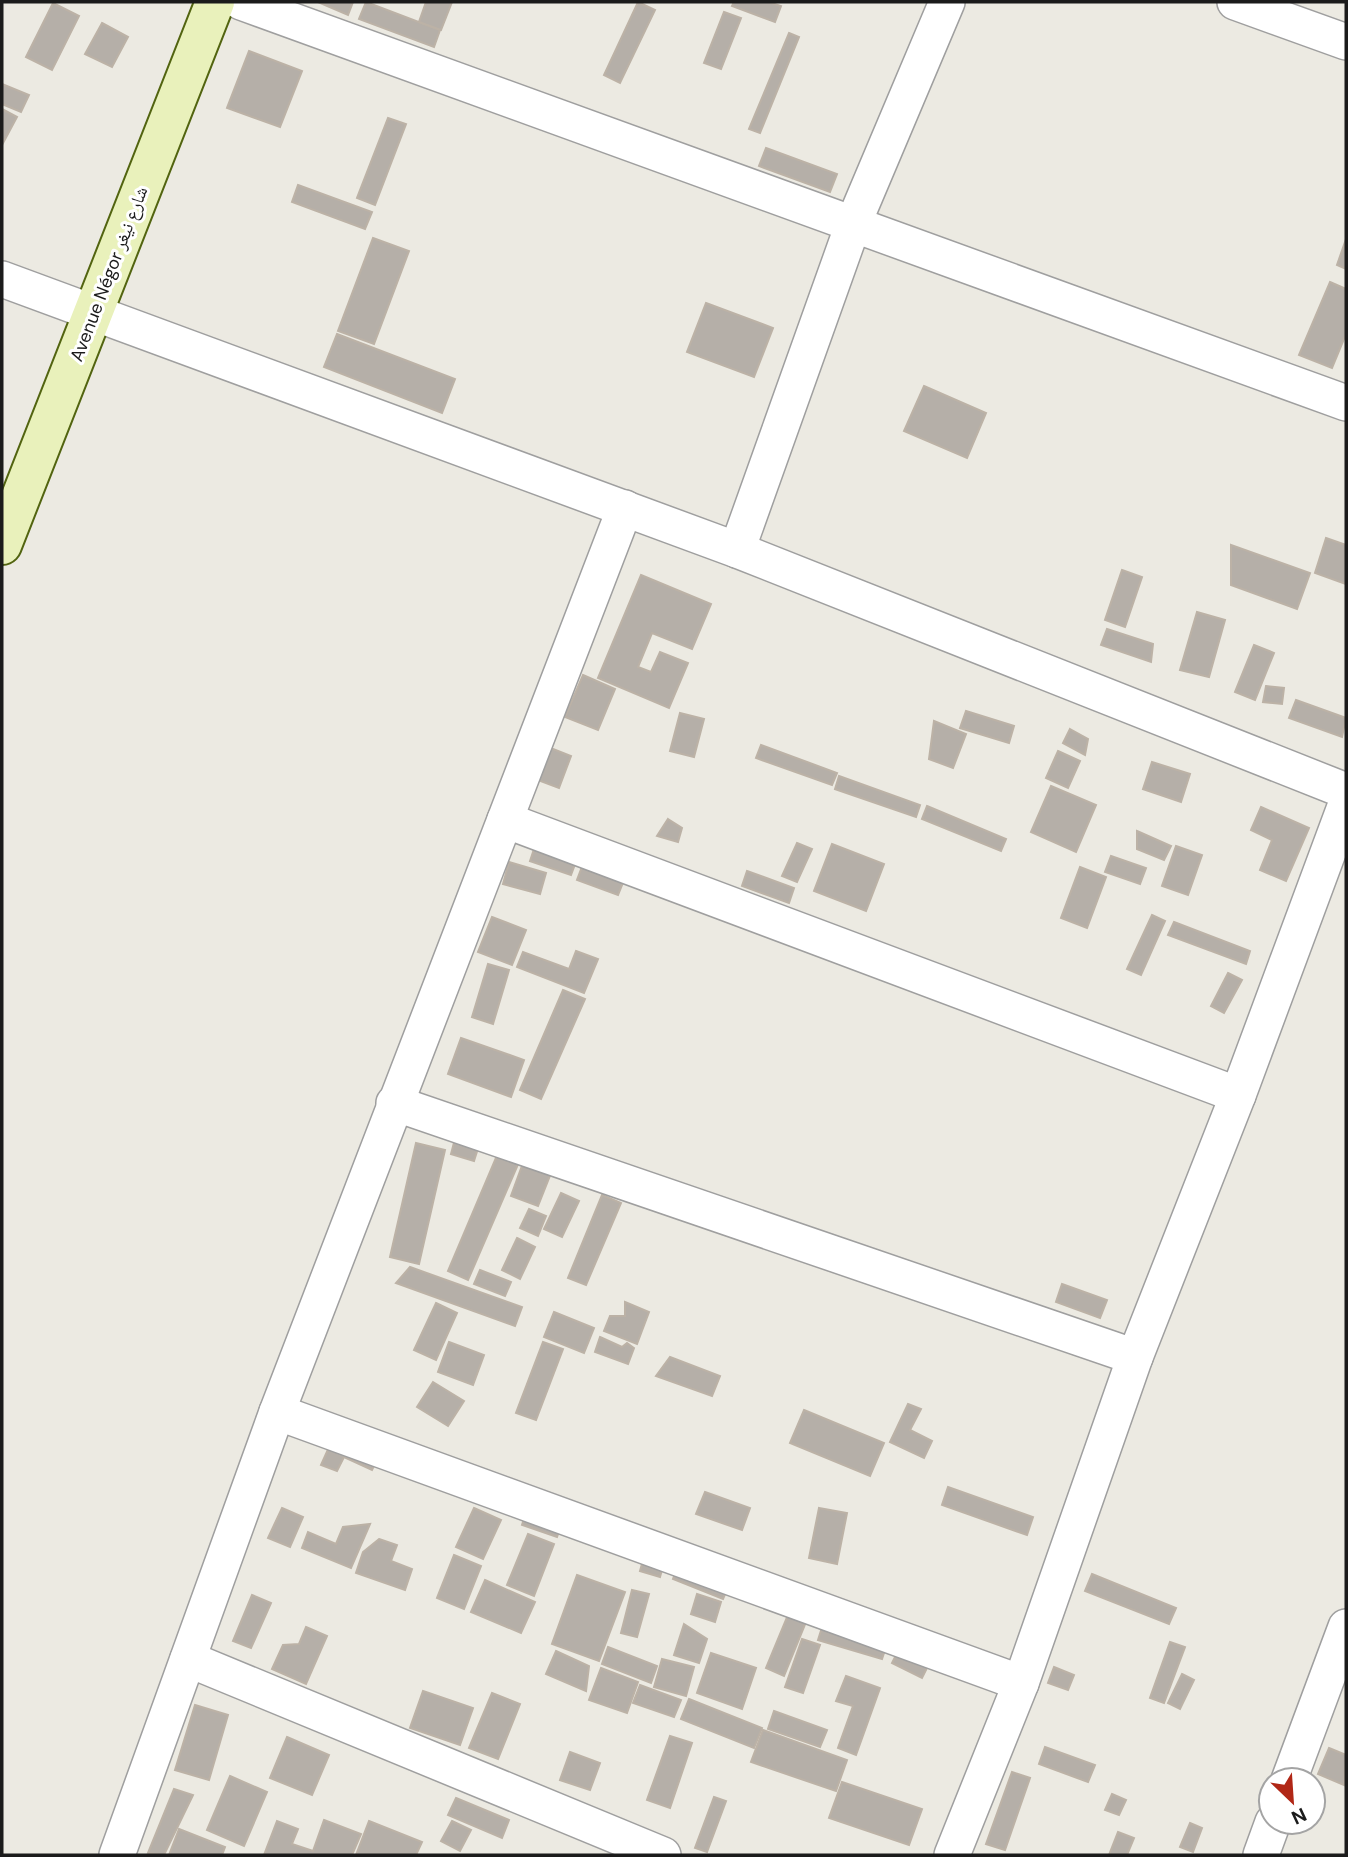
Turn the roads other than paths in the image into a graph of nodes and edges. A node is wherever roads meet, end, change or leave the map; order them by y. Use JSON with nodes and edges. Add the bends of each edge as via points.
{"nodes":[{"id":1,"x":215,"y":2,"type":"edge"},
{"id":2,"x":241,"y":2,"type":"edge"},
{"id":3,"x":947,"y":2,"type":"edge"},
{"id":4,"x":1235,"y":2,"type":"edge"},
{"id":5,"x":1285,"y":10,"type":"edge"},
{"id":6,"x":1346,"y":42,"type":"edge"},
{"id":7,"x":854,"y":222,"type":"junction"},
{"id":8,"x":2,"y":279,"type":"edge"},
{"id":9,"x":94,"y":314,"type":"junction"},
{"id":10,"x":1346,"y":403,"type":"edge"},
{"id":11,"x":625,"y":508,"type":"junction"},
{"id":12,"x":2,"y":545,"type":"edge"},
{"id":13,"x":737,"y":550,"type":"junction"},
{"id":14,"x":1346,"y":791,"type":"edge"},
{"id":15,"x":1346,"y":804,"type":"edge"},
{"id":16,"x":505,"y":820,"type":"junction"},
{"id":17,"x":1238,"y":1095,"type":"junction"},
{"id":18,"x":394,"y":1103,"type":"junction"},
{"id":19,"x":1135,"y":1357,"type":"junction"},
{"id":20,"x":277,"y":1412,"type":"junction"},
{"id":21,"x":1346,"y":1626,"type":"edge"},
{"id":22,"x":188,"y":1659,"type":"junction"},
{"id":23,"x":1021,"y":1683,"type":"junction"},
{"id":24,"x":1294,"y":1766,"type":"edge"},
{"id":25,"x":1268,"y":1836,"type":"edge"},
{"id":26,"x":117,"y":1855,"type":"edge"},
{"id":27,"x":663,"y":1855,"type":"edge"},
{"id":28,"x":953,"y":1855,"type":"edge"},
{"id":29,"x":1261,"y":1855,"type":"edge"}],
"edges":[{"from":1,"to":9,"type":"main road","name":"Avenue Négor شارع نيغر"},
{"from":2,"to":7,"type":"street"},
{"from":3,"to":7,"type":"street"},
{"from":4,"to":5,"type":"street"},
{"from":5,"to":6,"type":"street"},
{"from":7,"to":10,"type":"street"},
{"from":7,"to":13,"type":"street"},
{"from":8,"to":9,"type":"street"},
{"from":9,"to":11,"type":"street"},
{"from":9,"to":12,"type":"main road","name":"Avenue Négor شارع نيغر"},
{"from":11,"to":13,"type":"street"},
{"from":11,"to":16,"type":"street"},
{"from":13,"to":14,"type":"street"},
{"from":15,"to":17,"type":"street"},
{"from":16,"to":17,"type":"street"},
{"from":16,"to":18,"type":"street"},
{"from":17,"to":19,"type":"street"},
{"from":18,"to":19,"type":"street"},
{"from":18,"to":20,"type":"street"},
{"from":19,"to":23,"type":"street"},
{"from":20,"to":22,"type":"street"},
{"from":20,"to":23,"type":"street"},
{"from":21,"to":24,"type":"street"},
{"from":22,"to":26,"type":"street"},
{"from":22,"to":27,"type":"street"},
{"from":23,"to":28,"type":"street"},
{"from":25,"to":29,"type":"street"}]}
